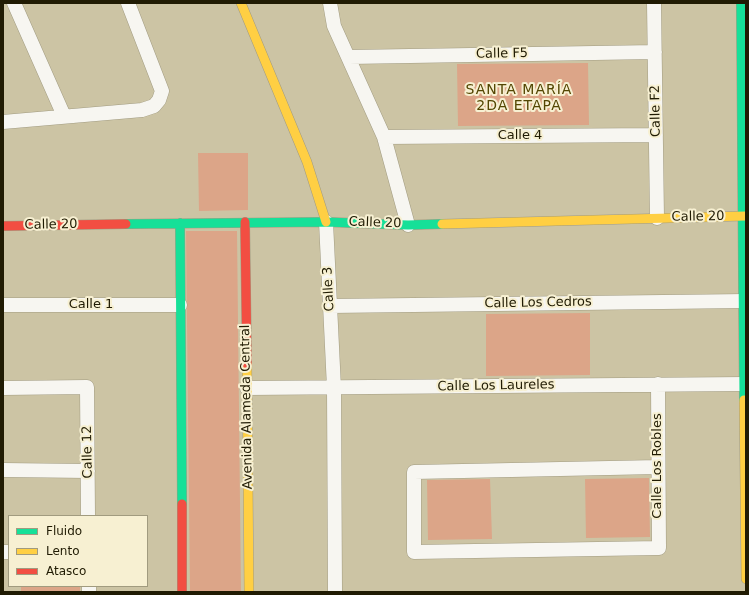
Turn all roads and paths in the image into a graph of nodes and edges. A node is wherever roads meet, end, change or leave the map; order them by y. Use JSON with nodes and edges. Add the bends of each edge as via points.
{"nodes":[{"id":1,"x":14,"y":3,"type":"edge"},
{"id":2,"x":128,"y":3,"type":"edge"},
{"id":3,"x":240,"y":3,"type":"edge"},
{"id":4,"x":330,"y":3,"type":"edge"},
{"id":5,"x":654,"y":3,"type":"edge"},
{"id":6,"x":741,"y":3,"type":"edge"},
{"id":7,"x":655,"y":52,"type":"junction"},
{"id":8,"x":349,"y":57,"type":"junction"},
{"id":9,"x":64,"y":116,"type":"junction"},
{"id":10,"x":3,"y":122,"type":"edge"},
{"id":11,"x":656,"y":135,"type":"junction"},
{"id":12,"x":384,"y":137,"type":"junction"},
{"id":13,"x":744,"y":216,"type":"edge"},
{"id":14,"x":657,"y":218,"type":"junction"},
{"id":15,"x":245,"y":222,"type":"junction"},
{"id":16,"x":326,"y":222,"type":"junction"},
{"id":17,"x":180,"y":223,"type":"junction"},
{"id":18,"x":408,"y":225,"type":"junction"},
{"id":19,"x":3,"y":226,"type":"edge"},
{"id":20,"x":745,"y":301,"type":"edge"},
{"id":21,"x":180,"y":304,"type":"junction"},
{"id":22,"x":3,"y":305,"type":"edge"},
{"id":23,"x":330,"y":306,"type":"junction"},
{"id":24,"x":658,"y":384,"type":"junction"},
{"id":25,"x":745,"y":384,"type":"edge"},
{"id":26,"x":3,"y":388,"type":"edge"},
{"id":27,"x":247,"y":388,"type":"junction"},
{"id":28,"x":334,"y":388,"type":"junction"},
{"id":29,"x":658,"y":467,"type":"junction"},
{"id":30,"x":3,"y":470,"type":"edge"},
{"id":31,"x":88,"y":471,"type":"junction"},
{"id":32,"x":88,"y":515,"type":"edge"},
{"id":33,"x":746,"y":579,"type":"edge"},
{"id":34,"x":182,"y":592,"type":"edge"},
{"id":35,"x":249,"y":592,"type":"edge"},
{"id":36,"x":334,"y":592,"type":"edge"}],
"edges":[{"from":1,"to":9,"type":"street"},
{"from":2,"to":9,"type":"street","via":[[160,82],[162,91],[159,100],[154,106],[142,110]]},
{"from":3,"to":16,"type":"street","name":"Calle 3","via":[[307,162]]},
{"from":4,"to":8,"type":"street","via":[[334,26]]},
{"from":5,"to":7,"type":"street","name":"Calle F2"},
{"from":6,"to":13,"type":"street"},
{"from":7,"to":8,"type":"street","name":"Calle F5"},
{"from":7,"to":11,"type":"street","name":"Calle F2"},
{"from":8,"to":12,"type":"street"},
{"from":9,"to":10,"type":"street"},
{"from":11,"to":12,"type":"street","name":"Calle 4"},
{"from":11,"to":14,"type":"street","name":"Calle F2"},
{"from":12,"to":18,"type":"street"},
{"from":13,"to":14,"type":"street","name":"Calle 20"},
{"from":13,"to":20,"type":"street"},
{"from":14,"to":18,"type":"street","name":"Calle 20"},
{"from":15,"to":16,"type":"street","name":"Calle 20"},
{"from":15,"to":17,"type":"street","name":"Calle 20"},
{"from":15,"to":27,"type":"street","name":"Avenida Alameda Central"},
{"from":16,"to":18,"type":"street","name":"Calle 20"},
{"from":16,"to":23,"type":"street","name":"Calle 3"},
{"from":17,"to":19,"type":"street","name":"Calle 20"},
{"from":17,"to":21,"type":"street"},
{"from":20,"to":23,"type":"street","name":"Calle Los Cedros"},
{"from":20,"to":25,"type":"street"},
{"from":21,"to":22,"type":"street","name":"Calle 1"},
{"from":21,"to":34,"type":"street"},
{"from":23,"to":28,"type":"street","name":"Calle 3"},
{"from":24,"to":25,"type":"street","name":"Calle Los Laureles"},
{"from":24,"to":28,"type":"street","name":"Calle Los Laureles"},
{"from":24,"to":29,"type":"street","name":"Calle Los Robles"},
{"from":25,"to":33,"type":"street"},
{"from":26,"to":31,"type":"street","name":"Calle 12","via":[[87,387]]},
{"from":27,"to":28,"type":"street","name":"Calle Los Laureles"},
{"from":27,"to":35,"type":"street","name":"Avenida Alameda Central"},
{"from":28,"to":36,"type":"street","name":"Calle 3"},
{"from":29,"to":29,"type":"street","name":"Calle Los Robles","via":[[659,548],[414,552],[414,472]]},
{"from":30,"to":31,"type":"street"},
{"from":31,"to":32,"type":"street","name":"Calle 12"}]}
